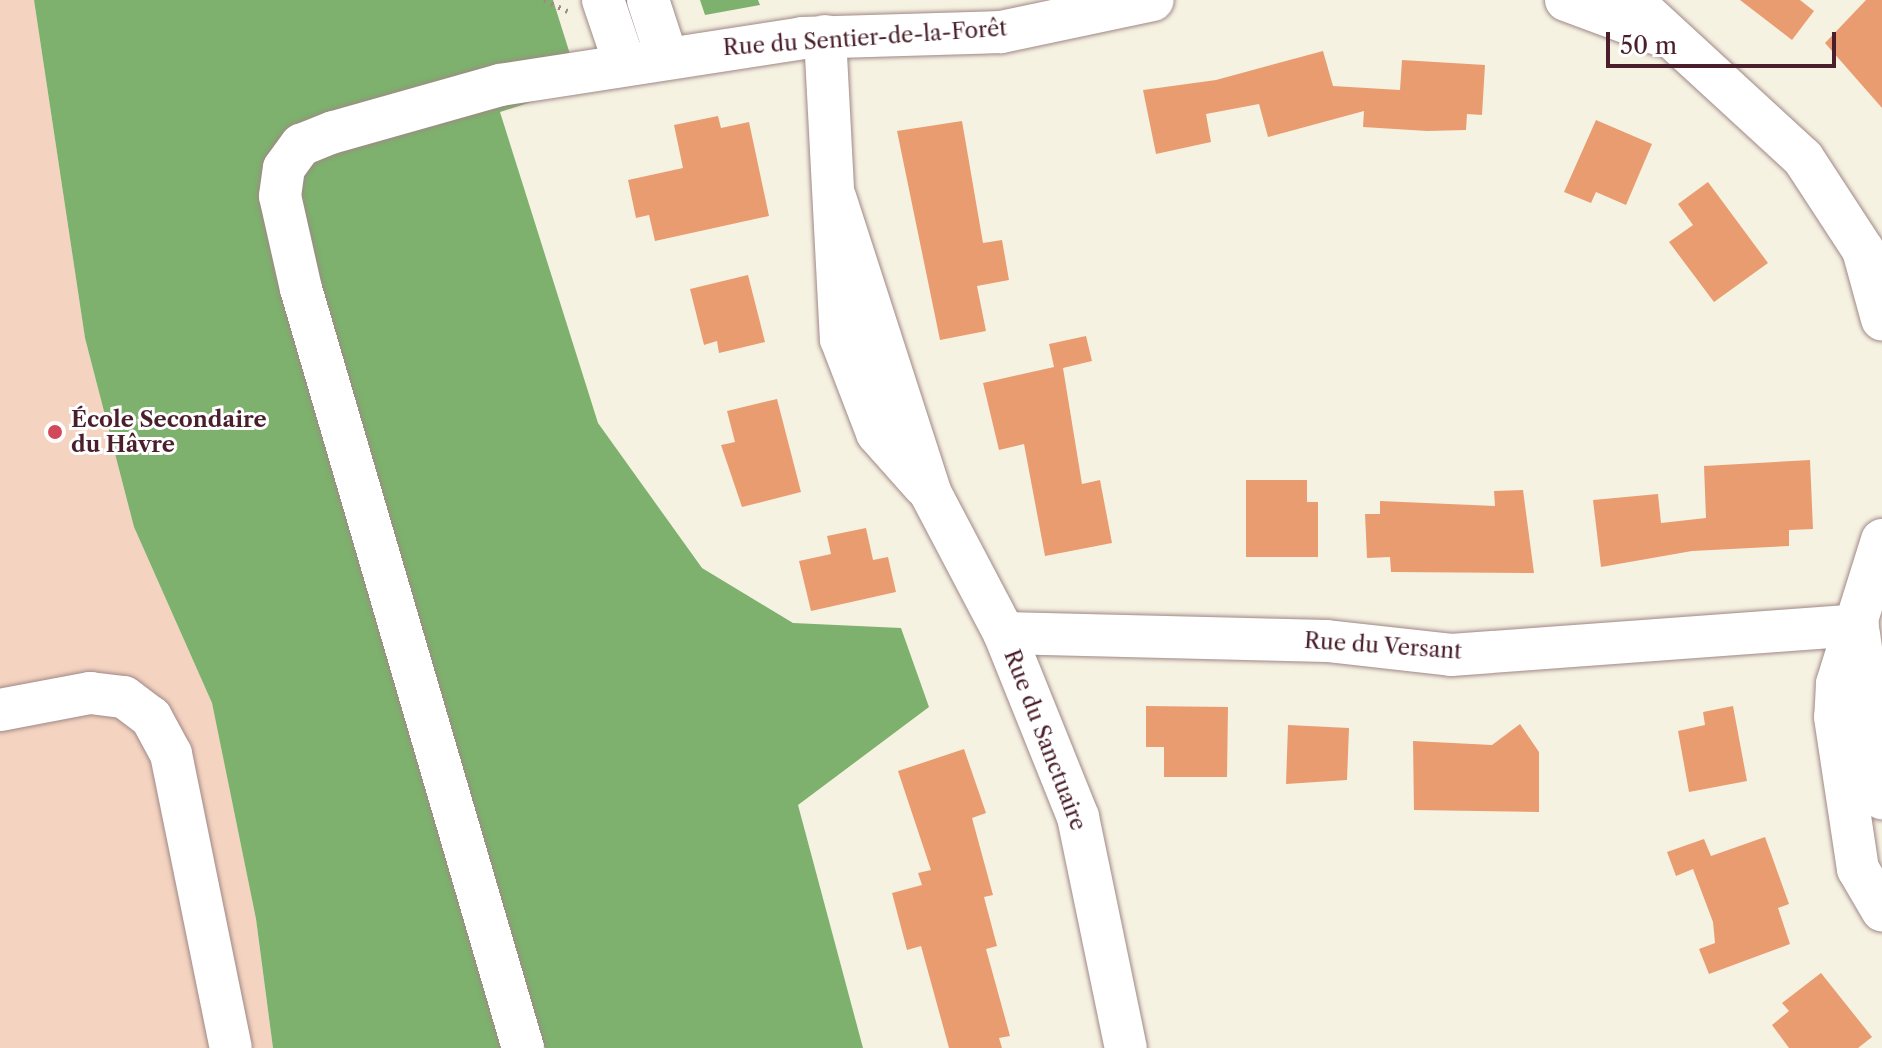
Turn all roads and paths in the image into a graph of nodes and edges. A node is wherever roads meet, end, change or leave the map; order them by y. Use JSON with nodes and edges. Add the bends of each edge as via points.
{"nodes":[{"id":1,"x":603,"y":0,"type":"edge"},
{"id":2,"x":648,"y":0,"type":"edge"},
{"id":3,"x":1153,"y":0,"type":"edge"},
{"id":4,"x":1566,"y":0,"type":"edge"},
{"id":5,"x":1631,"y":0,"type":"edge"},
{"id":6,"x":825,"y":36,"type":"junction"},
{"id":7,"x":1673,"y":39,"type":"junction"},
{"id":8,"x":666,"y":55,"type":"junction"},
{"id":9,"x":624,"y":62,"type":"junction"},
{"id":10,"x":1882,"y":319,"type":"edge"},
{"id":11,"x":1882,"y":540,"type":"edge"},
{"id":12,"x":1858,"y":625,"type":"junction"},
{"id":13,"x":1004,"y":633,"type":"junction"},
{"id":14,"x":0,"y":710,"type":"edge"},
{"id":15,"x":1882,"y":798,"type":"edge"},
{"id":16,"x":1882,"y":910,"type":"edge"},
{"id":17,"x":231,"y":1048,"type":"edge"},
{"id":18,"x":523,"y":1048,"type":"edge"},
{"id":19,"x":1126,"y":1048,"type":"edge"}],
"edges":[{"from":1,"to":9,"type":"street"},
{"from":2,"to":8,"type":"street"},
{"from":3,"to":6,"type":"street","name":"Rue du Sentier-de-la-Forêt","via":[[1001,32]]},
{"from":4,"to":7,"type":"street"},
{"from":5,"to":7,"type":"street"},
{"from":6,"to":8,"type":"street","name":"Rue du Sentier-de-la-Forêt"},
{"from":6,"to":13,"type":"street","name":"Rue du Sanctuaire","via":[[835,197],[931,494]]},
{"from":7,"to":10,"type":"street","via":[[1803,158],[1863,250]]},
{"from":8,"to":9,"type":"street","name":"Rue du Sentier-de-la-Forêt"},
{"from":9,"to":18,"type":"street","name":"Rue du Sentier-de-la-Forêt","via":[[500,85],[301,145],[284,168],[280,196],[301,289]]},
{"from":11,"to":12,"type":"street"},
{"from":12,"to":13,"type":"street","name":"Rue du Versant","via":[[1451,655],[1327,641]]},
{"from":12,"to":15,"type":"street"},
{"from":12,"to":16,"type":"street","via":[[1837,684],[1840,771],[1858,869]]},
{"from":13,"to":19,"type":"street","name":"Rue du Sanctuaire","via":[[1078,817]]},
{"from":14,"to":17,"type":"street","via":[[90,693],[124,697],[151,717],[171,754]]}]}
